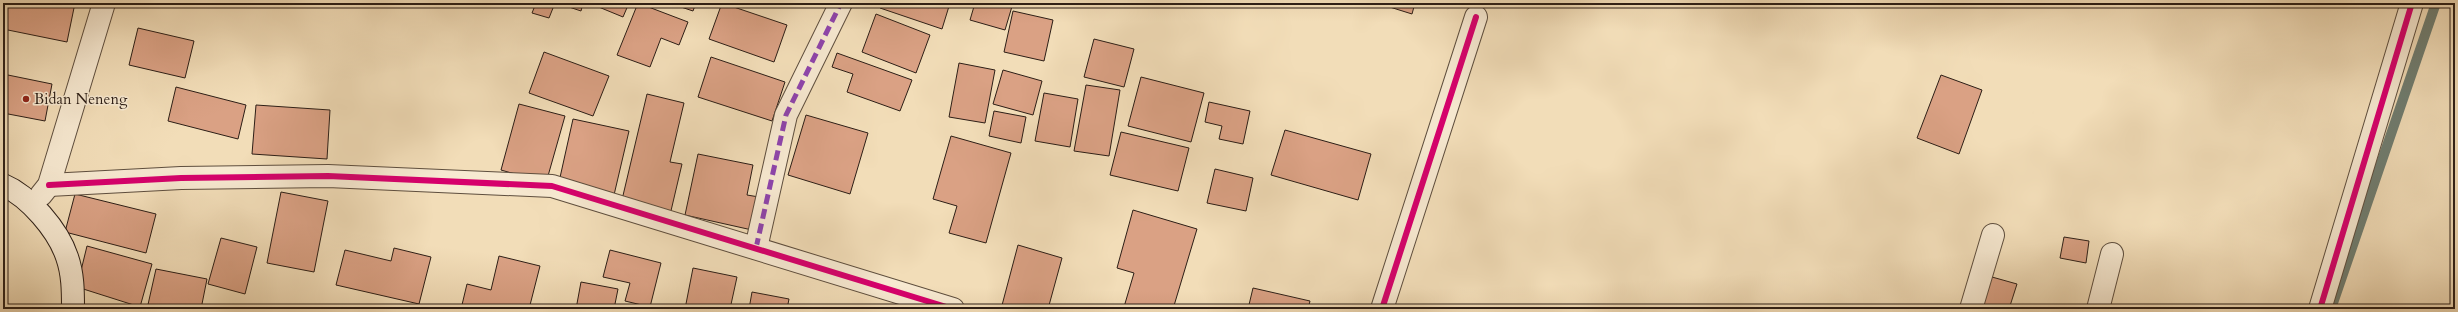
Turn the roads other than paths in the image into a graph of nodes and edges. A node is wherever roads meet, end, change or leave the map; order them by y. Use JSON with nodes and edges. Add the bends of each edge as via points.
{"nodes":[{"id":1,"x":104,"y":3,"type":"edge"},
{"id":2,"x":841,"y":3,"type":"edge"},
{"id":3,"x":2412,"y":3,"type":"edge"},
{"id":4,"x":1476,"y":17,"type":"dead end"},
{"id":5,"x":3,"y":185,"type":"edge"},
{"id":6,"x":49,"y":185,"type":"junction"},
{"id":7,"x":32,"y":205,"type":"junction"},
{"id":8,"x":1993,"y":235,"type":"dead end"},
{"id":9,"x":756,"y":248,"type":"junction"},
{"id":10,"x":2112,"y":254,"type":"dead end"},
{"id":11,"x":73,"y":309,"type":"edge"},
{"id":12,"x":953,"y":309,"type":"edge"},
{"id":13,"x":1382,"y":309,"type":"edge"},
{"id":14,"x":1971,"y":309,"type":"edge"},
{"id":15,"x":2098,"y":309,"type":"edge"},
{"id":16,"x":2320,"y":309,"type":"edge"}],
"edges":[{"from":1,"to":6,"type":"street"},
{"from":2,"to":9,"type":"street","via":[[786,115]]},
{"from":3,"to":16,"type":"street"},
{"from":4,"to":13,"type":"street"},
{"from":5,"to":7,"type":"street","via":[[14,190]]},
{"from":6,"to":7,"type":"street"},
{"from":6,"to":9,"type":"street","via":[[181,178],[328,176],[552,186]]},
{"from":7,"to":11,"type":"street","via":[[50,225],[67,256],[73,283]]},
{"from":8,"to":14,"type":"street"},
{"from":9,"to":12,"type":"street"},
{"from":10,"to":15,"type":"street"}]}
